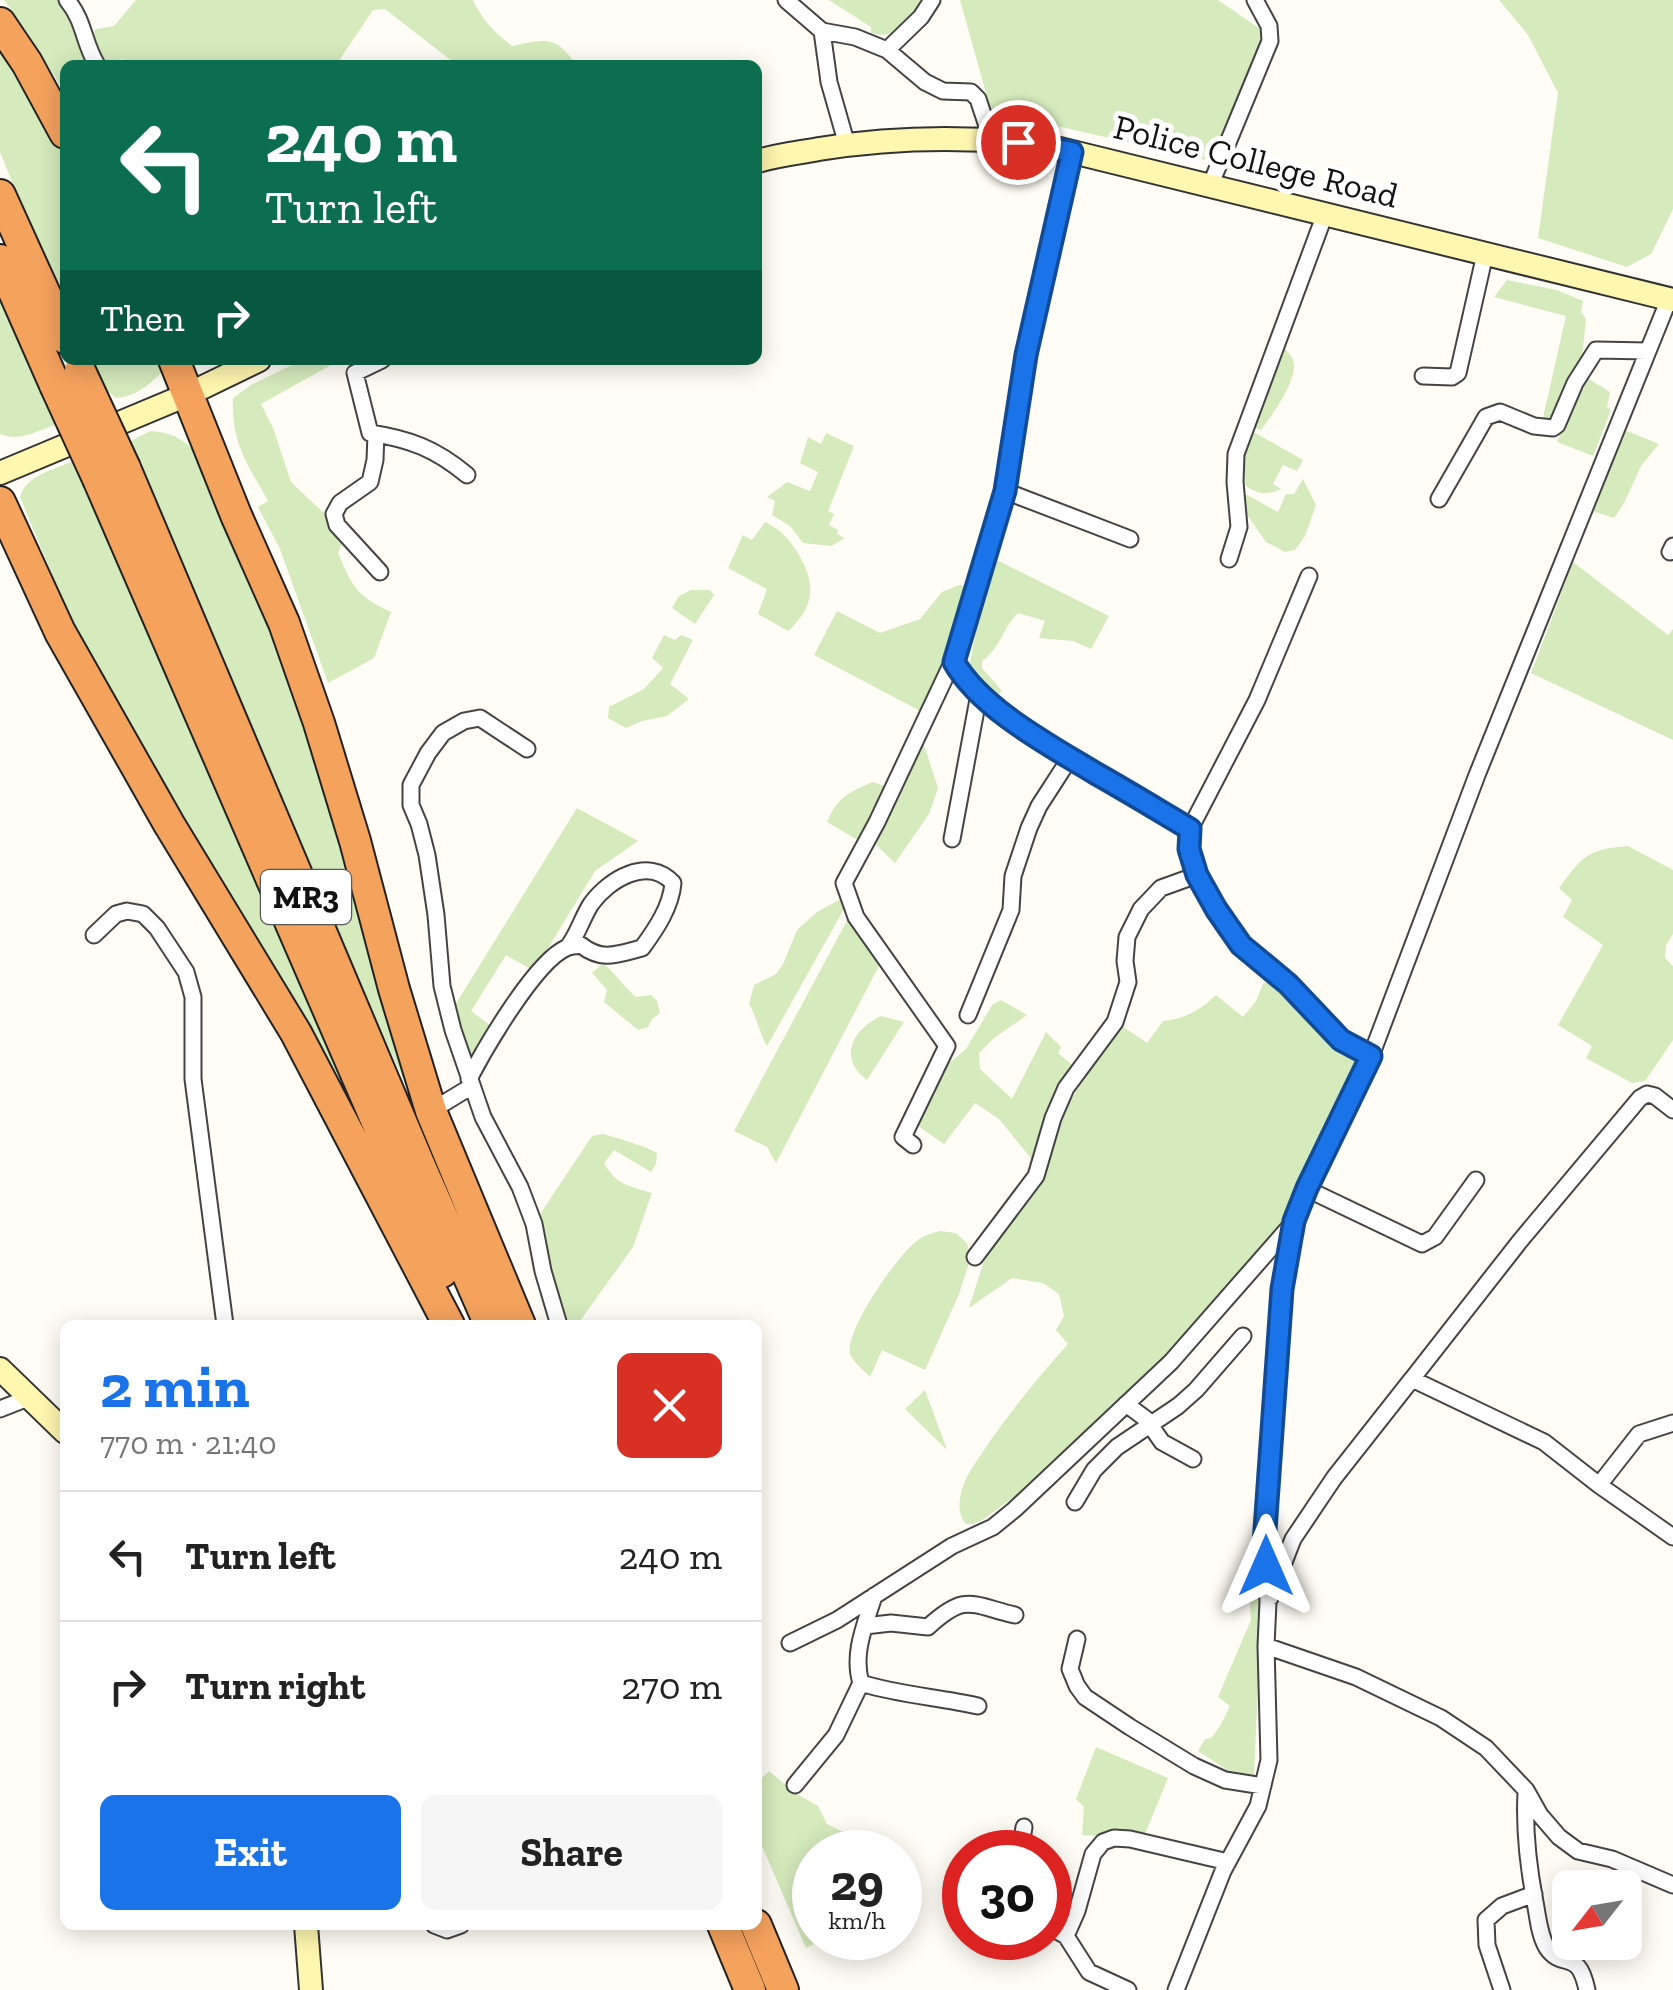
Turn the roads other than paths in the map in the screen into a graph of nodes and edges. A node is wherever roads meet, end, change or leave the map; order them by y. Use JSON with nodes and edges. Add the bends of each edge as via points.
{"nodes":[{"id":1,"x":67,"y":0,"type":"edge"},
{"id":2,"x":786,"y":0,"type":"edge"},
{"id":3,"x":932,"y":0,"type":"edge"},
{"id":4,"x":1255,"y":0,"type":"edge"},
{"id":5,"x":0,"y":23,"type":"edge"},
{"id":6,"x":822,"y":30,"type":"junction"},
{"id":7,"x":887,"y":50,"type":"junction"},
{"id":8,"x":94,"y":60,"type":"edge"},
{"id":9,"x":60,"y":124,"type":"edge"},
{"id":10,"x":992,"y":138,"type":"junction"},
{"id":11,"x":846,"y":145,"type":"junction"},
{"id":12,"x":1072,"y":152,"type":"junction"},
{"id":13,"x":762,"y":160,"type":"edge"},
{"id":14,"x":1210,"y":186,"type":"junction"},
{"id":15,"x":0,"y":195,"type":"edge"},
{"id":16,"x":1325,"y":214,"type":"junction"},
{"id":17,"x":1485,"y":254,"type":"junction"},
{"id":18,"x":0,"y":260,"type":"edge"},
{"id":19,"x":1672,"y":295,"type":"edge"},
{"id":20,"x":60,"y":327,"type":"edge"},
{"id":21,"x":1648,"y":351,"type":"junction"},
{"id":22,"x":60,"y":356,"type":"edge"},
{"id":23,"x":176,"y":365,"type":"edge"},
{"id":24,"x":249,"y":365,"type":"edge"},
{"id":25,"x":372,"y":365,"type":"edge"},
{"id":26,"x":70,"y":372,"type":"edge"},
{"id":27,"x":1423,"y":376,"type":"dead end"},
{"id":28,"x":188,"y":394,"type":"junction"},
{"id":29,"x":376,"y":434,"type":"junction"},
{"id":30,"x":0,"y":473,"type":"edge"},
{"id":31,"x":112,"y":474,"type":"junction"},
{"id":32,"x":467,"y":474,"type":"dead end"},
{"id":33,"x":1005,"y":491,"type":"junction"},
{"id":34,"x":1439,"y":499,"type":"dead end"},
{"id":35,"x":0,"y":502,"type":"edge"},
{"id":36,"x":1130,"y":539,"type":"dead end"},
{"id":37,"x":1228,"y":559,"type":"dead end"},
{"id":38,"x":380,"y":572,"type":"dead end"},
{"id":39,"x":1309,"y":576,"type":"dead end"},
{"id":40,"x":954,"y":662,"type":"junction"},
{"id":41,"x":979,"y":694,"type":"junction"},
{"id":42,"x":527,"y":749,"type":"dead end"},
{"id":43,"x":1070,"y":758,"type":"junction"},
{"id":44,"x":1190,"y":829,"type":"junction"},
{"id":45,"x":952,"y":839,"type":"dead end"},
{"id":46,"x":1197,"y":875,"type":"junction"},
{"id":47,"x":94,"y":936,"type":"dead end"},
{"id":48,"x":568,"y":946,"type":"junction"},
{"id":49,"x":968,"y":1015,"type":"dead end"},
{"id":50,"x":1371,"y":1056,"type":"junction"},
{"id":51,"x":470,"y":1082,"type":"junction"},
{"id":52,"x":1673,"y":1110,"type":"edge"},
{"id":53,"x":431,"y":1112,"type":"junction"},
{"id":54,"x":913,"y":1145,"type":"dead end"},
{"id":55,"x":1476,"y":1180,"type":"dead end"},
{"id":56,"x":1307,"y":1188,"type":"junction"},
{"id":57,"x":1294,"y":1221,"type":"junction"},
{"id":58,"x":975,"y":1257,"type":"dead end"},
{"id":59,"x":223,"y":1320,"type":"edge"},
{"id":60,"x":446,"y":1320,"type":"edge"},
{"id":61,"x":463,"y":1320,"type":"edge"},
{"id":62,"x":488,"y":1320,"type":"edge"},
{"id":63,"x":518,"y":1320,"type":"edge"},
{"id":64,"x":557,"y":1320,"type":"edge"},
{"id":65,"x":1242,"y":1336,"type":"dead end"},
{"id":66,"x":0,"y":1368,"type":"edge"},
{"id":67,"x":1412,"y":1379,"type":"junction"},
{"id":68,"x":28,"y":1398,"type":"junction"},
{"id":69,"x":1126,"y":1404,"type":"junction"},
{"id":70,"x":0,"y":1409,"type":"edge"},
{"id":71,"x":1673,"y":1423,"type":"edge"},
{"id":72,"x":1150,"y":1425,"type":"junction"},
{"id":73,"x":60,"y":1427,"type":"edge"},
{"id":74,"x":1192,"y":1459,"type":"dead end"},
{"id":75,"x":1599,"y":1485,"type":"junction"},
{"id":76,"x":1075,"y":1502,"type":"dead end"},
{"id":77,"x":1673,"y":1537,"type":"edge"},
{"id":78,"x":874,"y":1596,"type":"junction"},
{"id":79,"x":1268,"y":1602,"type":"junction"},
{"id":80,"x":1015,"y":1615,"type":"dead end"},
{"id":81,"x":865,"y":1626,"type":"junction"},
{"id":82,"x":1077,"y":1640,"type":"dead end"},
{"id":83,"x":790,"y":1644,"type":"dead end"},
{"id":84,"x":1266,"y":1646,"type":"junction"},
{"id":85,"x":861,"y":1684,"type":"junction"},
{"id":86,"x":978,"y":1706,"type":"dead end"},
{"id":87,"x":796,"y":1784,"type":"dead end"},
{"id":88,"x":1263,"y":1786,"type":"junction"},
{"id":89,"x":1526,"y":1790,"type":"junction"},
{"id":90,"x":1228,"y":1862,"type":"junction"},
{"id":91,"x":1673,"y":1885,"type":"edge"},
{"id":92,"x":1534,"y":1894,"type":"junction"},
{"id":93,"x":1072,"y":1922,"type":"edge"},
{"id":94,"x":306,"y":1930,"type":"edge"},
{"id":95,"x":724,"y":1930,"type":"edge"},
{"id":96,"x":758,"y":1930,"type":"edge"},
{"id":97,"x":1072,"y":1945,"type":"edge"},
{"id":98,"x":311,"y":1990,"type":"edge"},
{"id":99,"x":750,"y":1990,"type":"edge"},
{"id":100,"x":783,"y":1990,"type":"edge"},
{"id":101,"x":1128,"y":1990,"type":"edge"},
{"id":102,"x":1176,"y":1990,"type":"edge"},
{"id":103,"x":1502,"y":1990,"type":"edge"},
{"id":104,"x":1587,"y":1990,"type":"edge"}],
"edges":[{"from":1,"to":8,"type":"street"},
{"from":2,"to":6,"type":"street"},
{"from":3,"to":7,"type":"street"},
{"from":4,"to":14,"type":"street","via":[[1270,41]]},
{"from":5,"to":9,"type":"highway"},
{"from":6,"to":7,"type":"street"},
{"from":6,"to":11,"type":"street"},
{"from":7,"to":10,"type":"street","via":[[942,91],[970,92]]},
{"from":10,"to":11,"type":"street","name":"Police College Road"},
{"from":10,"to":12,"type":"street","name":"Police College Road"},
{"from":11,"to":13,"type":"street","name":"Police College Road"},
{"from":12,"to":14,"type":"street","name":"Police College Road"},
{"from":12,"to":33,"type":"street","via":[[1026,355]]},
{"from":14,"to":16,"type":"street","name":"Police College Road"},
{"from":15,"to":20,"type":"highway"},
{"from":16,"to":17,"type":"street","name":"Police College Road"},
{"from":16,"to":37,"type":"street","via":[[1236,454],[1239,527]]},
{"from":17,"to":19,"type":"street","name":"Police College Road"},
{"from":17,"to":27,"type":"street","via":[[1458,374]]},
{"from":18,"to":22,"type":"highway","number":"MR3"},
{"from":19,"to":21,"type":"street"},
{"from":21,"to":34,"type":"street","via":[[1596,350],[1553,428],[1500,412],[1486,417]]},
{"from":21,"to":50,"type":"street"},
{"from":23,"to":28,"type":"highway"},
{"from":24,"to":28,"type":"street"},
{"from":25,"to":29,"type":"street","via":[[355,373],[370,434]]},
{"from":26,"to":31,"type":"highway","number":"MR3","bridge":true},
{"from":28,"to":30,"type":"street"},
{"from":28,"to":53,"type":"highway","via":[[319,723]]},
{"from":29,"to":32,"type":"street","via":[[444,455]]},
{"from":29,"to":38,"type":"street","via":[[370,482],[334,514]]},
{"from":31,"to":61,"type":"highway","number":"MR3"},
{"from":31,"to":62,"type":"highway","number":"MR3"},
{"from":33,"to":36,"type":"street"},
{"from":33,"to":40,"type":"street"},
{"from":35,"to":60,"type":"highway","via":[[60,632],[296,1033]]},
{"from":39,"to":44,"type":"street","via":[[1257,700]]},
{"from":40,"to":41,"type":"street"},
{"from":40,"to":54,"type":"street","via":[[844,884],[856,917],[948,1046],[903,1138]]},
{"from":41,"to":43,"type":"street"},
{"from":41,"to":45,"type":"street"},
{"from":42,"to":51,"type":"street","via":[[480,718],[464,721],[444,734],[410,785],[427,855],[442,986]]},
{"from":43,"to":44,"type":"street"},
{"from":43,"to":49,"type":"street","via":[[1029,828],[1013,876],[1011,910]]},
{"from":44,"to":46,"type":"street"},
{"from":46,"to":50,"type":"street","via":[[1241,945],[1341,1040]]},
{"from":46,"to":58,"type":"street","via":[[1161,888],[1142,909],[1126,937],[1128,982],[1115,1022],[1066,1088],[1036,1176]]},
{"from":47,"to":59,"type":"street","via":[[116,914],[143,914],[186,972]]},
{"from":48,"to":48,"type":"street","via":[[606,956],[642,948],[673,884],[648,870],[612,883]]},
{"from":48,"to":51,"type":"street","via":[[513,1006]]},
{"from":50,"to":56,"type":"street"},
{"from":51,"to":53,"type":"street"},
{"from":51,"to":64,"type":"street","via":[[534,1224]]},
{"from":52,"to":67,"type":"street","via":[[1656,1096],[1640,1098]]},
{"from":53,"to":63,"type":"highway"},
{"from":55,"to":56,"type":"street","via":[[1422,1244]]},
{"from":56,"to":57,"type":"street"},
{"from":57,"to":69,"type":"street","via":[[1172,1362]]},
{"from":57,"to":79,"type":"street","via":[[1282,1289],[1265,1527]]},
{"from":65,"to":72,"type":"street","via":[[1196,1390]]},
{"from":66,"to":68,"type":"street"},
{"from":67,"to":75,"type":"street","via":[[1544,1442]]},
{"from":67,"to":79,"type":"street","via":[[1304,1524]]},
{"from":68,"to":70,"type":"street"},
{"from":68,"to":73,"type":"street"},
{"from":69,"to":72,"type":"street"},
{"from":69,"to":78,"type":"street","via":[[993,1526]]},
{"from":71,"to":75,"type":"street","via":[[1640,1434]]},
{"from":72,"to":74,"type":"street","via":[[1162,1442]]},
{"from":72,"to":76,"type":"street","via":[[1094,1470]]},
{"from":75,"to":77,"type":"street"},
{"from":78,"to":81,"type":"street"},
{"from":78,"to":83,"type":"street"},
{"from":79,"to":84,"type":"street"},
{"from":80,"to":81,"type":"street","via":[[957,1604],[928,1626]]},
{"from":81,"to":85,"type":"street","via":[[857,1668]]},
{"from":82,"to":88,"type":"street","via":[[1070,1669],[1085,1697],[1194,1766]]},
{"from":84,"to":88,"type":"street","via":[[1270,1760]]},
{"from":84,"to":89,"type":"street","via":[[1356,1677],[1442,1718],[1486,1748]]},
{"from":85,"to":86,"type":"street"},
{"from":85,"to":87,"type":"street","via":[[836,1735]]},
{"from":88,"to":90,"type":"street"},
{"from":89,"to":91,"type":"street","via":[[1559,1837],[1578,1851]]},
{"from":89,"to":92,"type":"street"},
{"from":90,"to":93,"type":"street","via":[[1130,1840],[1103,1842],[1093,1854]]},
{"from":90,"to":102,"type":"street"},
{"from":92,"to":103,"type":"street","via":[[1486,1920]]},
{"from":92,"to":104,"type":"street","via":[[1545,1944],[1579,1966]]},
{"from":94,"to":98,"type":"street"},
{"from":95,"to":99,"type":"highway"},
{"from":96,"to":100,"type":"highway"},
{"from":97,"to":101,"type":"street","via":[[1090,1972]]}]}
